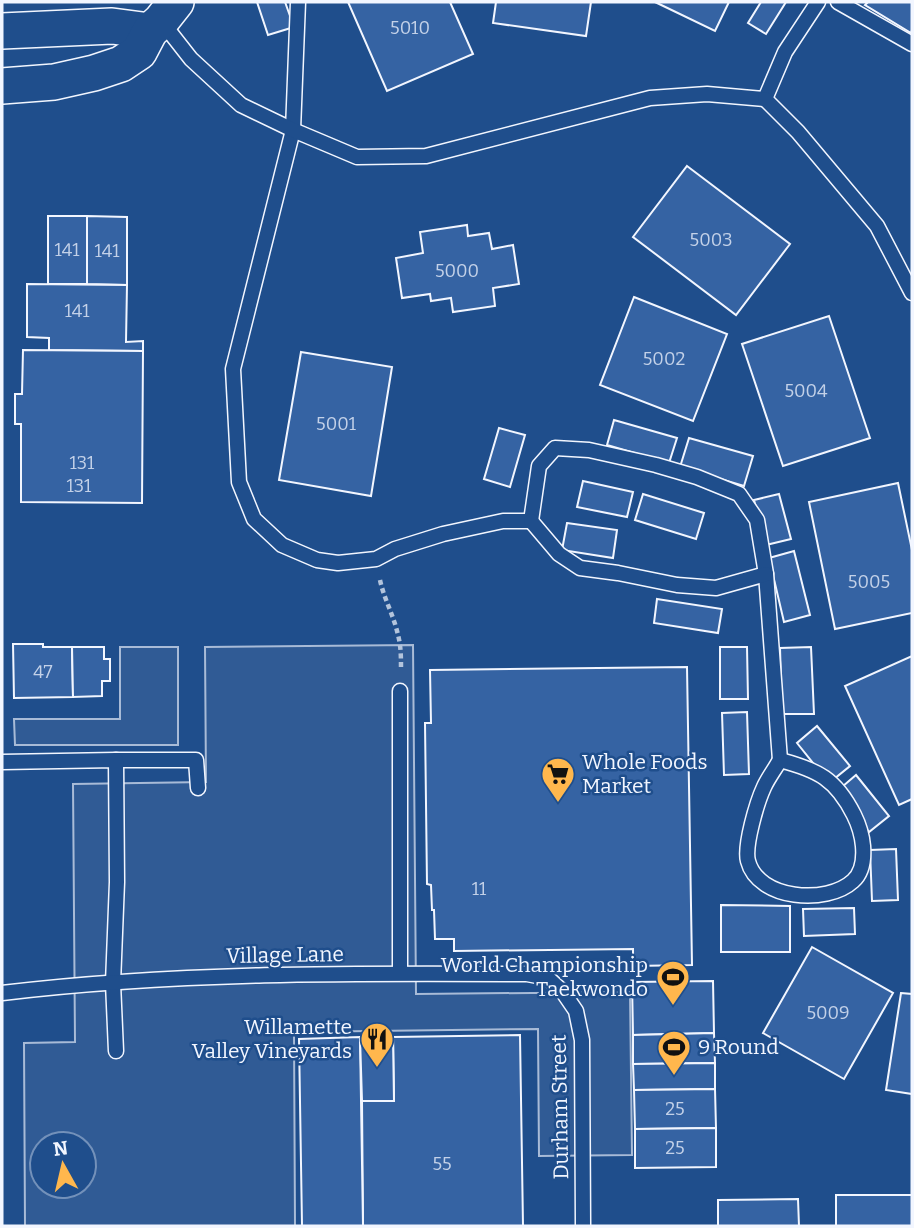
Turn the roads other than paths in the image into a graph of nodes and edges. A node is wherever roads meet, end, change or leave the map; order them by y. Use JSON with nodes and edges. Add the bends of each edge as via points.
{"nodes":[{"id":1,"x":298,"y":2,"type":"edge"},
{"id":2,"x":818,"y":2,"type":"edge"},
{"id":3,"x":838,"y":2,"type":"edge"},
{"id":4,"x":162,"y":18,"type":"edge"},
{"id":5,"x":2,"y":31,"type":"edge"},
{"id":6,"x":912,"y":44,"type":"edge"},
{"id":7,"x":2,"y":86,"type":"edge"},
{"id":8,"x":765,"y":99,"type":"junction"},
{"id":9,"x":293,"y":130,"type":"junction"},
{"id":10,"x":912,"y":293,"type":"edge"},
{"id":11,"x":531,"y":522,"type":"junction"},
{"id":12,"x":766,"y":574,"type":"junction"},
{"id":13,"x":400,"y":691,"type":"road end"},
{"id":14,"x":116,"y":760,"type":"junction"},
{"id":15,"x":780,"y":760,"type":"junction"},
{"id":16,"x":2,"y":762,"type":"edge"},
{"id":17,"x":198,"y":788,"type":"dead end"},
{"id":18,"x":400,"y":974,"type":"junction"},
{"id":19,"x":113,"y":983,"type":"junction"},
{"id":20,"x":564,"y":992,"type":"joint"},
{"id":21,"x":2,"y":993,"type":"edge"},
{"id":22,"x":116,"y":1051,"type":"dead end"},
{"id":23,"x":583,"y":1226,"type":"edge"}],
"edges":[{"from":1,"to":9,"type":"lane"},
{"from":2,"to":8,"type":"lane","via":[[785,52]]},
{"from":3,"to":6,"type":"lane"},
{"from":4,"to":5,"type":"street","via":[[112,26]]},
{"from":4,"to":7,"type":"street","via":[[139,52],[121,64],[54,82]]},
{"from":4,"to":9,"type":"lane","via":[[191,59],[241,105]]},
{"from":8,"to":9,"type":"lane","via":[[707,94],[650,98],[426,156],[357,157]]},
{"from":8,"to":10,"type":"lane","via":[[877,226]]},
{"from":9,"to":11,"type":"lane","via":[[233,369],[239,482],[254,519],[282,545],[317,560],[338,563],[376,559],[443,534],[503,521]]},
{"from":11,"to":12,"type":"lane","via":[[559,554],[580,568],[716,588]]},
{"from":11,"to":12,"type":"lane","via":[[539,466],[555,448],[656,464],[739,494],[757,520]]},
{"from":12,"to":15,"type":"lane"},
{"from":13,"to":18,"type":"lane"},
{"from":14,"to":16,"type":"lane"},
{"from":14,"to":17,"type":"lane","via":[[196,760]]},
{"from":14,"to":19,"type":"lane"},
{"from":15,"to":15,"type":"lane","via":[[806,767],[831,782],[859,824],[864,859],[854,880],[835,892],[798,895],[774,890],[764,885],[749,863],[753,822],[764,787]]},
{"from":18,"to":19,"type":"lane","name":"Village Lane","via":[[249,975]]},
{"from":18,"to":20,"type":"lane","name":"Village Lane","via":[[527,974],[548,978]]},
{"from":19,"to":21,"type":"lane","name":"Village Lane"},
{"from":19,"to":22,"type":"lane"},
{"from":20,"to":23,"type":"lane","name":"Durham Street","via":[[576,1011],[582,1040]]}]}
